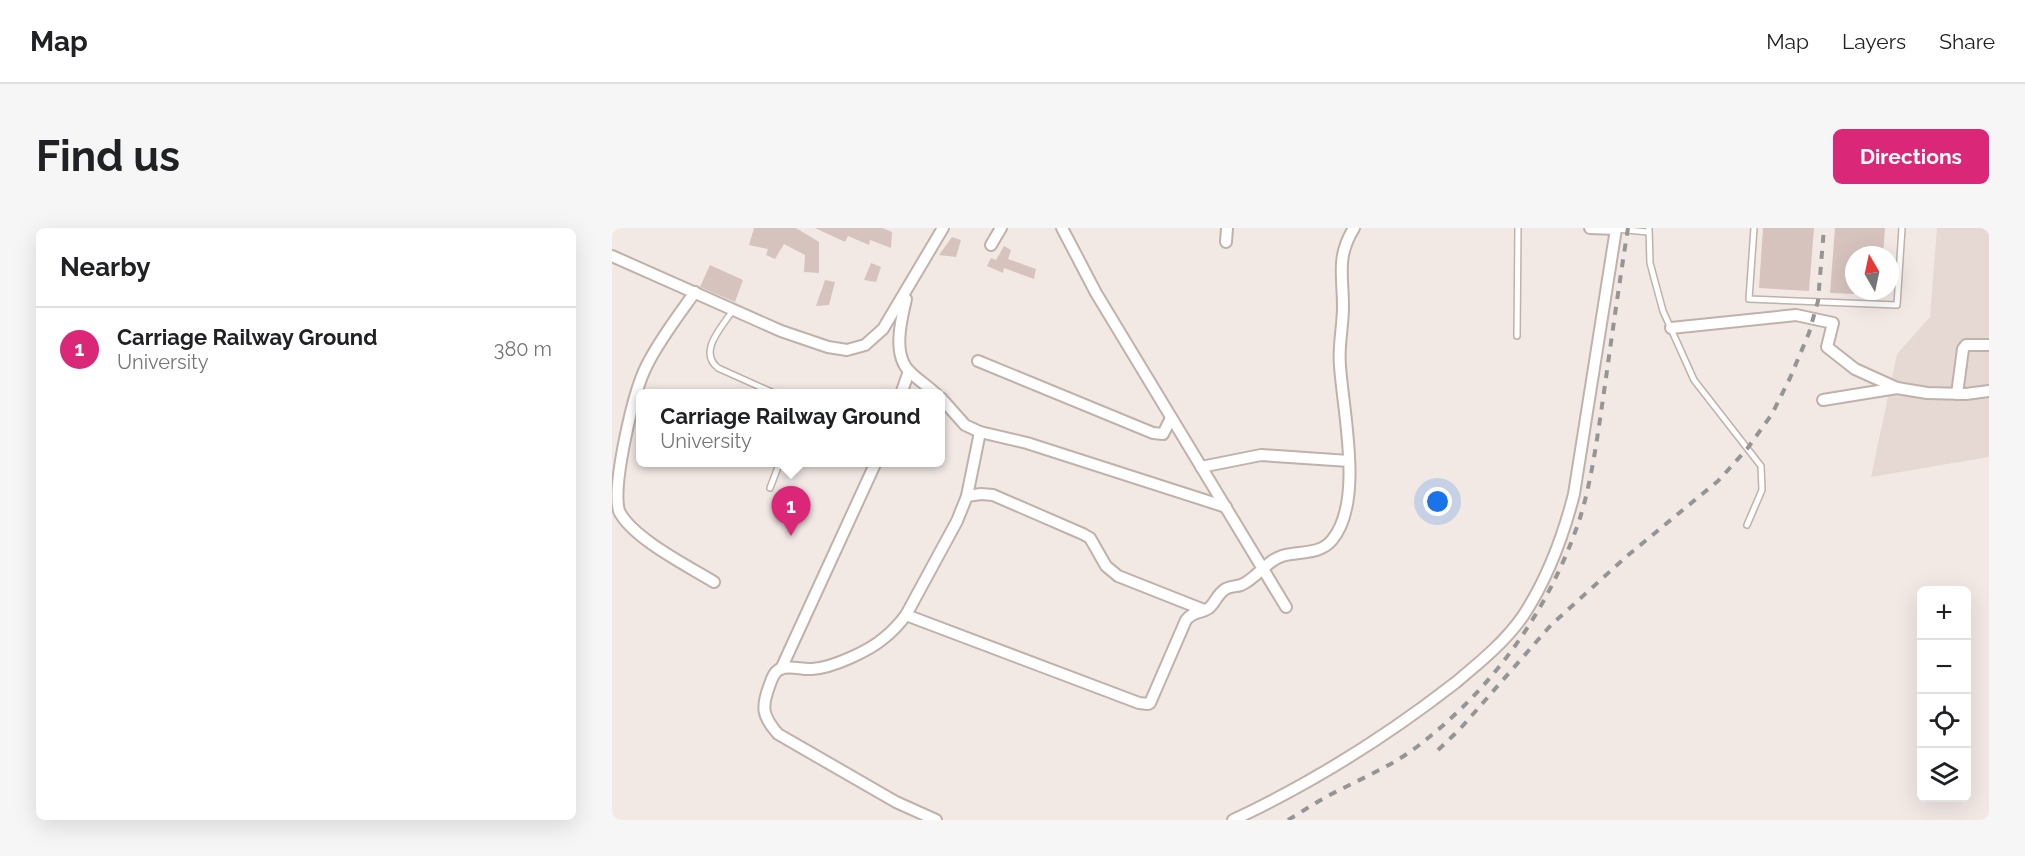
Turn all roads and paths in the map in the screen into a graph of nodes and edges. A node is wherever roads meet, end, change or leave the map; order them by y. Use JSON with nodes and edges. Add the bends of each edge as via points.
{"nodes":[{"id":1,"x":943,"y":228,"type":"edge"},
{"id":2,"x":1000,"y":228,"type":"edge"},
{"id":3,"x":1062,"y":228,"type":"edge"},
{"id":4,"x":1227,"y":228,"type":"edge"},
{"id":5,"x":1354,"y":228,"type":"edge"},
{"id":6,"x":1518,"y":228,"type":"edge"},
{"id":7,"x":1590,"y":228,"type":"edge"},
{"id":8,"x":1754,"y":228,"type":"edge"},
{"id":9,"x":1902,"y":228,"type":"edge"},
{"id":10,"x":1616,"y":229,"type":"edge"},
{"id":11,"x":1648,"y":230,"type":"edge"},
{"id":12,"x":1226,"y":242,"type":"dead end"},
{"id":13,"x":991,"y":245,"type":"dead end"},
{"id":14,"x":612,"y":256,"type":"edge"},
{"id":15,"x":909,"y":288,"type":"junction"},
{"id":16,"x":695,"y":292,"type":"junction"},
{"id":17,"x":734,"y":310,"type":"junction"},
{"id":18,"x":1671,"y":328,"type":"junction"},
{"id":19,"x":1517,"y":336,"type":"dead end"},
{"id":20,"x":1989,"y":345,"type":"edge"},
{"id":21,"x":978,"y":361,"type":"dead end"},
{"id":22,"x":909,"y":371,"type":"junction"},
{"id":23,"x":1897,"y":388,"type":"junction"},
{"id":24,"x":637,"y":389,"type":"edge"},
{"id":25,"x":767,"y":389,"type":"edge"},
{"id":26,"x":902,"y":389,"type":"edge"},
{"id":27,"x":931,"y":389,"type":"edge"},
{"id":28,"x":1989,"y":391,"type":"edge"},
{"id":29,"x":636,"y":393,"type":"edge"},
{"id":30,"x":1957,"y":394,"type":"junction"},
{"id":31,"x":1823,"y":400,"type":"dead end"},
{"id":32,"x":945,"y":402,"type":"edge"},
{"id":33,"x":1171,"y":418,"type":"junction"},
{"id":34,"x":980,"y":432,"type":"junction"},
{"id":35,"x":1349,"y":461,"type":"junction"},
{"id":36,"x":778,"y":467,"type":"edge"},
{"id":37,"x":874,"y":467,"type":"edge"},
{"id":38,"x":1201,"y":467,"type":"junction"},
{"id":39,"x":770,"y":488,"type":"dead end"},
{"id":40,"x":967,"y":496,"type":"junction"},
{"id":41,"x":1227,"y":507,"type":"junction"},
{"id":42,"x":1747,"y":525,"type":"dead end"},
{"id":43,"x":1263,"y":569,"type":"junction"},
{"id":44,"x":714,"y":582,"type":"dead end"},
{"id":45,"x":1286,"y":607,"type":"dead end"},
{"id":46,"x":1204,"y":610,"type":"junction"},
{"id":47,"x":906,"y":615,"type":"junction"},
{"id":48,"x":781,"y":669,"type":"junction"},
{"id":49,"x":936,"y":820,"type":"edge"},
{"id":50,"x":1233,"y":820,"type":"edge"}],
"edges":[{"from":1,"to":15,"type":"street"},
{"from":2,"to":13,"type":"street"},
{"from":3,"to":33,"type":"street"},
{"from":4,"to":12,"type":"street"},
{"from":5,"to":35,"type":"street","via":[[1345,243],[1341,263],[1343,306],[1339,345]]},
{"from":6,"to":19,"type":"lane"},
{"from":7,"to":10,"type":"street"},
{"from":8,"to":9,"type":"lane","via":[[1749,299],[1897,305]]},
{"from":10,"to":11,"type":"lane"},
{"from":10,"to":50,"type":"street","via":[[1574,494],[1563,536],[1522,617],[1488,656],[1432,701],[1308,781]]},
{"from":11,"to":18,"type":"lane","via":[[1650,263]]},
{"from":14,"to":16,"type":"street"},
{"from":15,"to":17,"type":"street","via":[[883,329],[865,345],[847,350],[790,334]]},
{"from":15,"to":22,"type":"street","via":[[900,342],[901,358]]},
{"from":16,"to":17,"type":"street"},
{"from":16,"to":24,"type":"street","via":[[646,365]]},
{"from":17,"to":25,"type":"lane","via":[[710,346],[711,363]]},
{"from":18,"to":23,"type":"street","via":[[1796,315],[1833,323],[1827,347],[1856,369]]},
{"from":18,"to":42,"type":"lane","via":[[1694,380],[1761,465],[1762,490]]},
{"from":20,"to":30,"type":"street","via":[[1971,344],[1963,348]]},
{"from":21,"to":33,"type":"street","via":[[1153,433],[1162,434]]},
{"from":22,"to":26,"type":"street"},
{"from":22,"to":27,"type":"street"},
{"from":23,"to":30,"type":"street"},
{"from":23,"to":31,"type":"street"},
{"from":28,"to":30,"type":"street"},
{"from":29,"to":44,"type":"street","via":[[615,480],[618,511],[630,528]]},
{"from":32,"to":34,"type":"street","via":[[965,425]]},
{"from":33,"to":38,"type":"street"},
{"from":34,"to":40,"type":"street"},
{"from":34,"to":41,"type":"street","via":[[1027,443]]},
{"from":35,"to":38,"type":"street","via":[[1261,455]]},
{"from":35,"to":43,"type":"street","via":[[1349,491],[1332,540],[1324,547],[1280,556]]},
{"from":36,"to":39,"type":"lane"},
{"from":37,"to":48,"type":"street"},
{"from":38,"to":41,"type":"street"},
{"from":40,"to":46,"type":"street","via":[[993,495],[1083,534],[1118,576]]},
{"from":40,"to":47,"type":"street"},
{"from":41,"to":43,"type":"street"},
{"from":43,"to":45,"type":"street"},
{"from":43,"to":46,"type":"street","via":[[1241,585],[1221,592]]},
{"from":46,"to":47,"type":"street","via":[[1186,620],[1148,704]]},
{"from":47,"to":48,"type":"street","via":[[883,640],[826,667]]},
{"from":48,"to":49,"type":"street","via":[[774,675],[764,706],[768,723],[778,734],[896,802]]}]}
